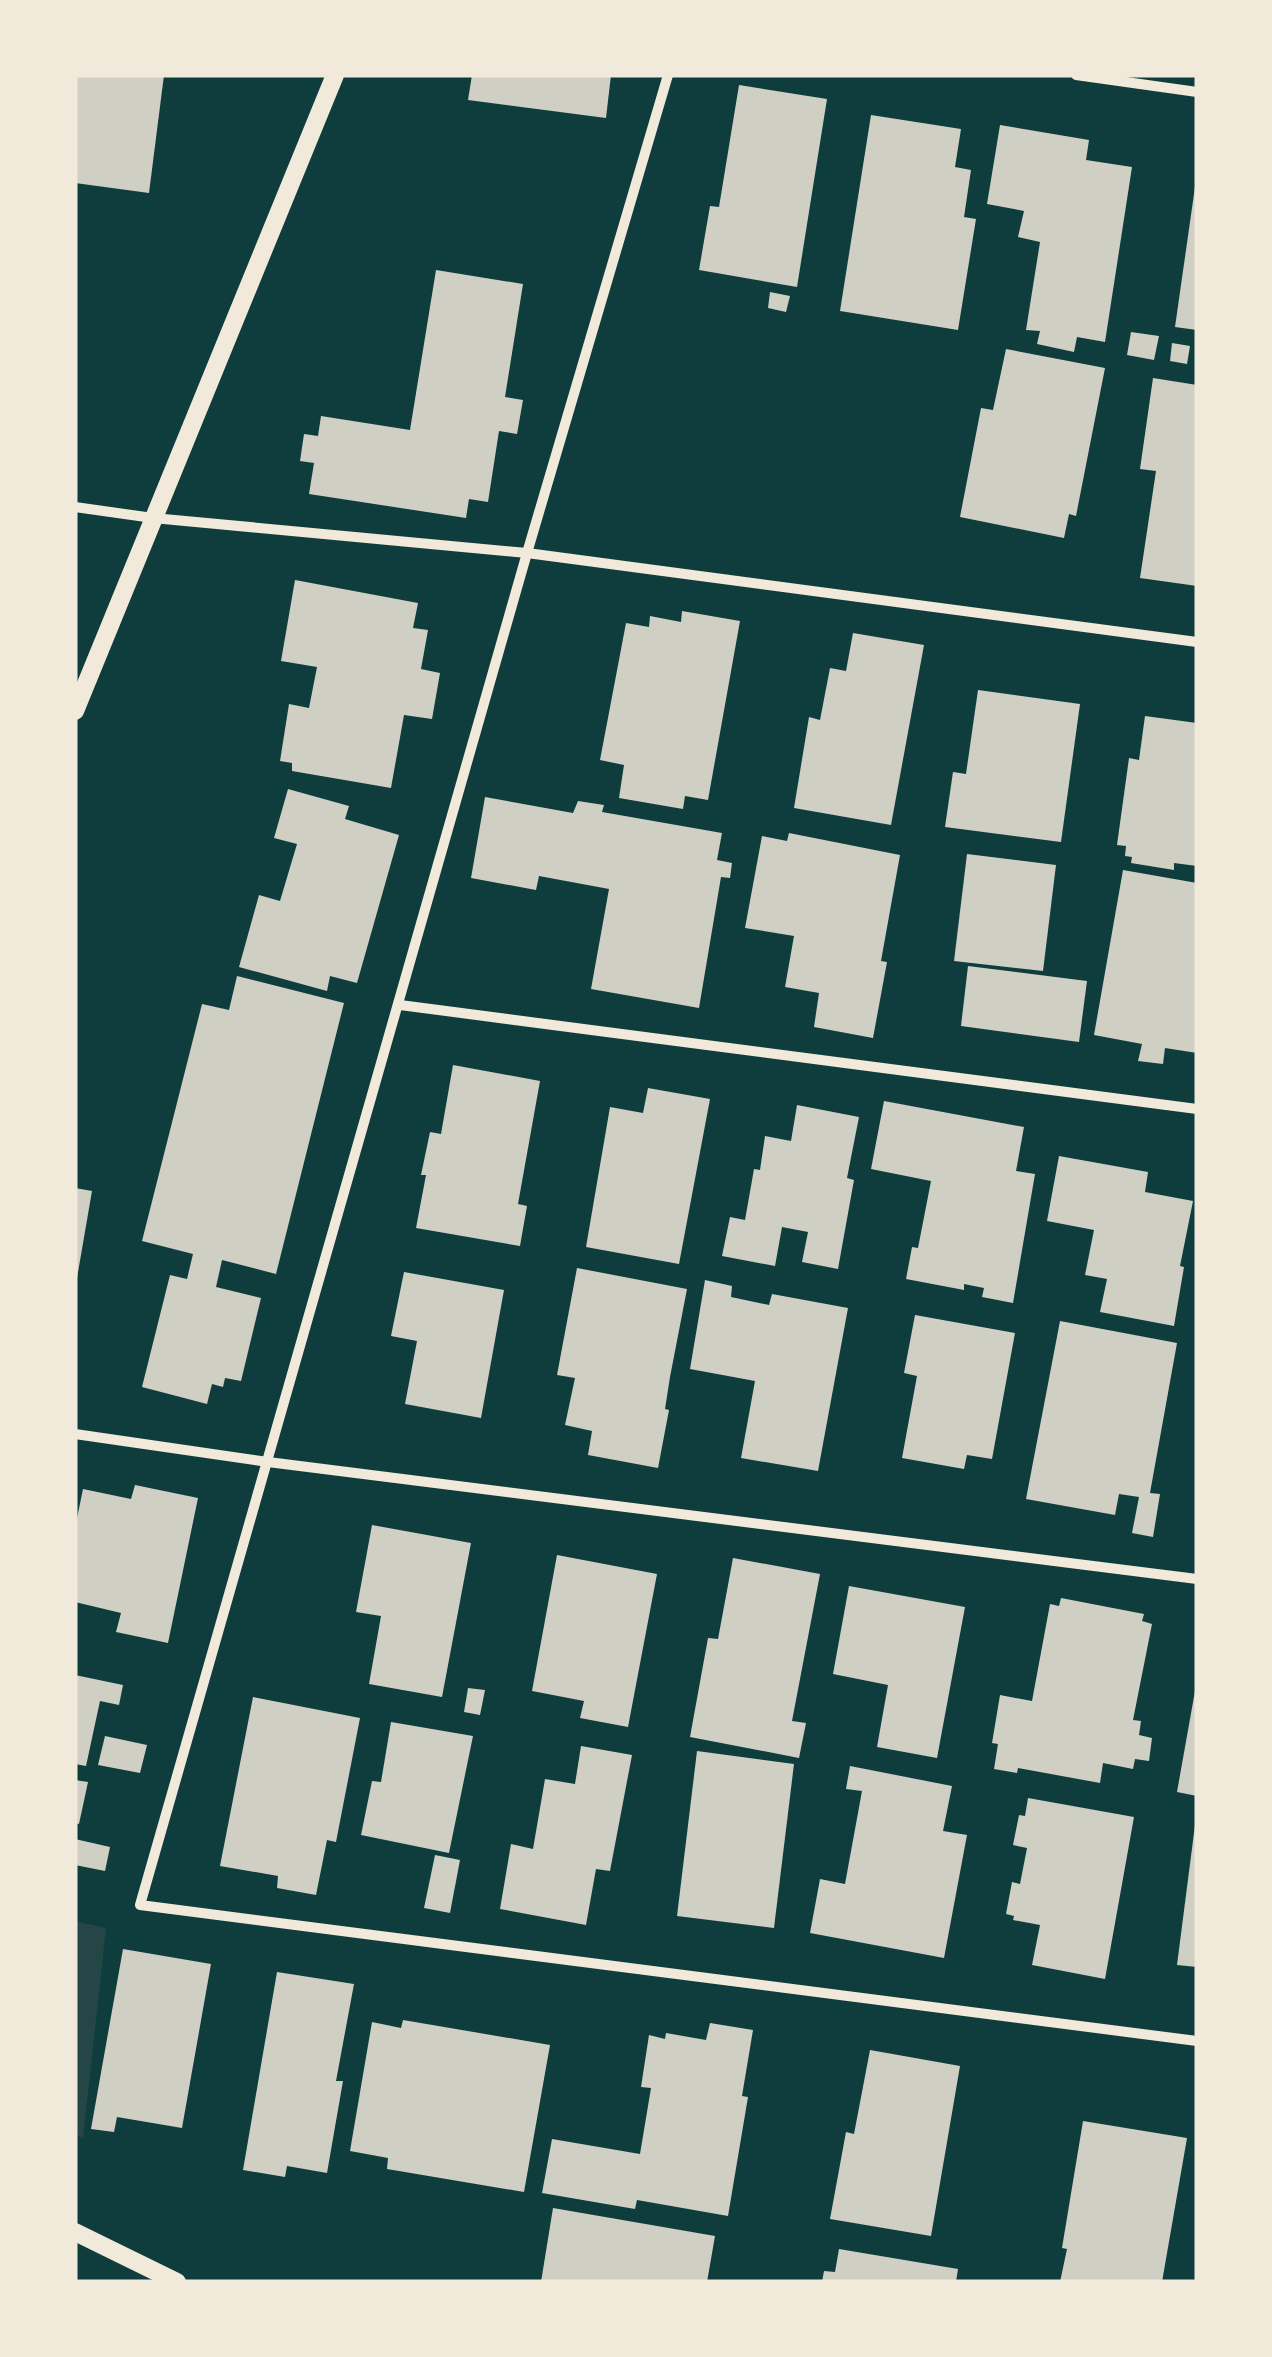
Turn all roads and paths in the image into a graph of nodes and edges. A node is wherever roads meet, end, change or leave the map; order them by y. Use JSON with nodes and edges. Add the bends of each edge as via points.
{"nodes":[{"id":1,"x":334,"y":75,"type":"edge"},
{"id":2,"x":668,"y":75,"type":"edge"},
{"id":3,"x":1076,"y":75,"type":"edge"},
{"id":4,"x":1197,"y":92,"type":"edge"},
{"id":5,"x":75,"y":507,"type":"edge"},
{"id":6,"x":153,"y":518,"type":"junction"},
{"id":7,"x":527,"y":554,"type":"junction"},
{"id":8,"x":1197,"y":642,"type":"edge"},
{"id":9,"x":75,"y":711,"type":"edge"},
{"id":10,"x":400,"y":1005,"type":"junction"},
{"id":11,"x":1197,"y":1109,"type":"edge"},
{"id":12,"x":75,"y":1434,"type":"edge"},
{"id":13,"x":268,"y":1462,"type":"junction"},
{"id":14,"x":1197,"y":1579,"type":"edge"},
{"id":15,"x":1197,"y":2041,"type":"edge"},
{"id":16,"x":75,"y":2232,"type":"edge"},
{"id":17,"x":177,"y":2282,"type":"edge"}],
"edges":[{"from":1,"to":6,"type":"street"},
{"from":2,"to":7,"type":"street"},
{"from":3,"to":4,"type":"street"},
{"from":5,"to":6,"type":"street"},
{"from":6,"to":7,"type":"street"},
{"from":6,"to":9,"type":"street"},
{"from":7,"to":8,"type":"street"},
{"from":7,"to":10,"type":"street"},
{"from":10,"to":11,"type":"street"},
{"from":10,"to":13,"type":"street"},
{"from":12,"to":13,"type":"street"},
{"from":13,"to":14,"type":"street"},
{"from":13,"to":15,"type":"street","via":[[140,1905]]},
{"from":16,"to":17,"type":"street"}]}
